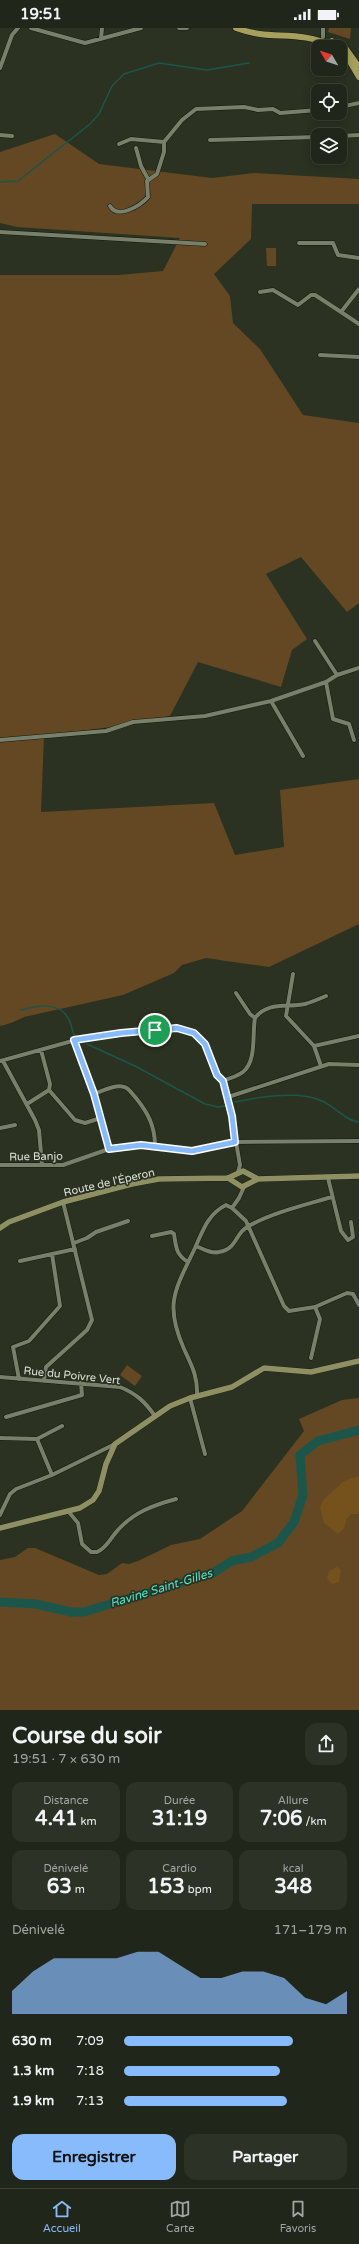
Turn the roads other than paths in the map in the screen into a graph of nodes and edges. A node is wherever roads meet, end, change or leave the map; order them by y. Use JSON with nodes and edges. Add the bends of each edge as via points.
{"nodes":[{"id":1,"x":18,"y":28,"type":"edge"},
{"id":2,"x":31,"y":28,"type":"edge"},
{"id":3,"x":102,"y":28,"type":"edge"},
{"id":4,"x":141,"y":28,"type":"edge"},
{"id":5,"x":179,"y":28,"type":"edge"},
{"id":6,"x":187,"y":28,"type":"edge"},
{"id":7,"x":236,"y":28,"type":"edge"},
{"id":8,"x":323,"y":28,"type":"edge"},
{"id":9,"x":12,"y":30,"type":"edge"},
{"id":10,"x":324,"y":38,"type":"junction"},
{"id":11,"x":101,"y":39,"type":"junction"},
{"id":12,"x":327,"y":40,"type":"edge"},
{"id":13,"x":347,"y":57,"type":"edge"},
{"id":14,"x":358,"y":66,"type":"edge"},
{"id":15,"x":0,"y":68,"type":"edge"},
{"id":16,"x":359,"y":78,"type":"edge"},
{"id":17,"x":359,"y":103,"type":"edge"},
{"id":18,"x":347,"y":106,"type":"edge"},
{"id":19,"x":311,"y":111,"type":"edge"},
{"id":20,"x":0,"y":135,"type":"edge"},
{"id":21,"x":359,"y":135,"type":"edge"},
{"id":22,"x":12,"y":136,"type":"dead end"},
{"id":23,"x":347,"y":136,"type":"edge"},
{"id":24,"x":311,"y":137,"type":"edge"},
{"id":25,"x":210,"y":140,"type":"dead end"},
{"id":26,"x":164,"y":142,"type":"junction"},
{"id":27,"x":119,"y":144,"type":"dead end"},
{"id":28,"x":136,"y":148,"type":"dead end"},
{"id":29,"x":148,"y":179,"type":"junction"},
{"id":30,"x":110,"y":206,"type":"dead end"},
{"id":31,"x":0,"y":232,"type":"edge"},
{"id":32,"x":299,"y":243,"type":"dead end"},
{"id":33,"x":205,"y":244,"type":"dead end"},
{"id":34,"x":359,"y":258,"type":"edge"},
{"id":35,"x":359,"y":289,"type":"edge"},
{"id":36,"x":260,"y":292,"type":"dead end"},
{"id":37,"x":341,"y":312,"type":"junction"},
{"id":38,"x":359,"y":324,"type":"edge"},
{"id":39,"x":320,"y":355,"type":"dead end"},
{"id":40,"x":359,"y":357,"type":"edge"},
{"id":41,"x":315,"y":641,"type":"dead end"},
{"id":42,"x":359,"y":668,"type":"edge"},
{"id":43,"x":337,"y":675,"type":"junction"},
{"id":44,"x":326,"y":682,"type":"junction"},
{"id":45,"x":271,"y":701,"type":"junction"},
{"id":46,"x":0,"y":740,"type":"edge"},
{"id":47,"x":354,"y":740,"type":"dead end"},
{"id":48,"x":303,"y":756,"type":"dead end"},
{"id":49,"x":293,"y":974,"type":"dead end"},
{"id":50,"x":236,"y":993,"type":"dead end"},
{"id":51,"x":326,"y":996,"type":"dead end"},
{"id":52,"x":287,"y":1005,"type":"junction"},
{"id":53,"x":255,"y":1018,"type":"junction"},
{"id":54,"x":359,"y":1036,"type":"edge"},
{"id":55,"x":74,"y":1040,"type":"junction"},
{"id":56,"x":314,"y":1046,"type":"junction"},
{"id":57,"x":41,"y":1050,"type":"junction"},
{"id":58,"x":2,"y":1061,"type":"edge"},
{"id":59,"x":359,"y":1065,"type":"edge"},
{"id":60,"x":321,"y":1066,"type":"junction"},
{"id":61,"x":223,"y":1081,"type":"junction"},
{"id":62,"x":49,"y":1090,"type":"junction"},
{"id":63,"x":94,"y":1094,"type":"junction"},
{"id":64,"x":228,"y":1097,"type":"junction"},
{"id":65,"x":27,"y":1104,"type":"junction"},
{"id":66,"x":101,"y":1118,"type":"junction"},
{"id":67,"x":15,"y":1126,"type":"dead end"},
{"id":68,"x":0,"y":1128,"type":"edge"},
{"id":69,"x":359,"y":1141,"type":"edge"},
{"id":70,"x":235,"y":1142,"type":"junction"},
{"id":71,"x":155,"y":1146,"type":"junction"},
{"id":72,"x":109,"y":1149,"type":"junction"},
{"id":73,"x":0,"y":1165,"type":"edge"},
{"id":74,"x":42,"y":1165,"type":"junction"},
{"id":75,"x":240,"y":1165,"type":"junction"},
{"id":76,"x":247,"y":1173,"type":"junction"},
{"id":77,"x":237,"y":1174,"type":"junction"},
{"id":78,"x":359,"y":1176,"type":"edge"},
{"id":79,"x":228,"y":1178,"type":"junction"},
{"id":80,"x":328,"y":1178,"type":"junction"},
{"id":81,"x":258,"y":1179,"type":"junction"},
{"id":82,"x":250,"y":1183,"type":"junction"},
{"id":83,"x":237,"y":1184,"type":"junction"},
{"id":84,"x":244,"y":1187,"type":"junction"},
{"id":85,"x":240,"y":1193,"type":"junction"},
{"id":86,"x":332,"y":1197,"type":"junction"},
{"id":87,"x":63,"y":1202,"type":"junction"},
{"id":88,"x":232,"y":1208,"type":"junction"},
{"id":89,"x":128,"y":1221,"type":"dead end"},
{"id":90,"x":351,"y":1222,"type":"dead end"},
{"id":91,"x":248,"y":1226,"type":"junction"},
{"id":92,"x":0,"y":1228,"type":"edge"},
{"id":93,"x":152,"y":1236,"type":"dead end"},
{"id":94,"x":74,"y":1243,"type":"junction"},
{"id":95,"x":196,"y":1246,"type":"junction"},
{"id":96,"x":75,"y":1248,"type":"junction"},
{"id":97,"x":52,"y":1254,"type":"junction"},
{"id":98,"x":20,"y":1261,"type":"dead end"},
{"id":99,"x":188,"y":1262,"type":"junction"},
{"id":100,"x":359,"y":1305,"type":"edge"},
{"id":101,"x":315,"y":1307,"type":"junction"},
{"id":102,"x":311,"y":1358,"type":"dead end"},
{"id":103,"x":359,"y":1361,"type":"edge"},
{"id":104,"x":0,"y":1377,"type":"edge"},
{"id":105,"x":19,"y":1379,"type":"junction"},
{"id":106,"x":44,"y":1382,"type":"junction"},
{"id":107,"x":81,"y":1383,"type":"junction"},
{"id":108,"x":197,"y":1396,"type":"junction"},
{"id":109,"x":190,"y":1398,"type":"junction"},
{"id":110,"x":156,"y":1416,"type":"junction"},
{"id":111,"x":6,"y":1417,"type":"dead end"},
{"id":112,"x":62,"y":1426,"type":"dead end"},
{"id":113,"x":0,"y":1438,"type":"edge"},
{"id":114,"x":36,"y":1439,"type":"junction"},
{"id":115,"x":115,"y":1444,"type":"junction"},
{"id":116,"x":205,"y":1454,"type":"dead end"},
{"id":117,"x":52,"y":1475,"type":"junction"},
{"id":118,"x":176,"y":1499,"type":"dead end"},
{"id":119,"x":1,"y":1507,"type":"edge"},
{"id":120,"x":68,"y":1511,"type":"junction"},
{"id":121,"x":0,"y":1515,"type":"edge"},
{"id":122,"x":0,"y":1528,"type":"edge"}],
"edges":[{"from":1,"to":9,"type":"street"},
{"from":2,"to":11,"type":"street","via":[[79,42]]},
{"from":3,"to":11,"type":"street"},
{"from":4,"to":11,"type":"street"},
{"from":5,"to":6,"type":"street"},
{"from":7,"to":10,"type":"main road","via":[[251,32],[288,29],[306,31]]},
{"from":8,"to":10,"type":"street"},
{"from":9,"to":15,"type":"street"},
{"from":10,"to":12,"type":"main road"},
{"from":10,"to":14,"type":"main road","via":[[343,47]]},
{"from":13,"to":14,"type":"main road"},
{"from":14,"to":16,"type":"main road"},
{"from":17,"to":18,"type":"street"},
{"from":19,"to":26,"type":"street","via":[[280,113],[273,109],[258,110],[244,107],[196,109],[182,120]]},
{"from":20,"to":22,"type":"street"},
{"from":21,"to":23,"type":"street"},
{"from":24,"to":25,"type":"street"},
{"from":26,"to":27,"type":"street","via":[[131,139]]},
{"from":26,"to":29,"type":"street","via":[[164,152],[157,174]]},
{"from":28,"to":29,"type":"street"},
{"from":29,"to":30,"type":"street","via":[[149,194],[140,204],[123,212],[117,212]]},
{"from":31,"to":33,"type":"street"},
{"from":32,"to":34,"type":"street","via":[[333,243],[338,255]]},
{"from":35,"to":37,"type":"street"},
{"from":36,"to":37,"type":"street","via":[[273,290],[298,305],[311,295],[315,295]]},
{"from":37,"to":38,"type":"street"},
{"from":39,"to":40,"type":"street"},
{"from":41,"to":43,"type":"street"},
{"from":42,"to":43,"type":"street"},
{"from":43,"to":44,"type":"street"},
{"from":44,"to":45,"type":"street"},
{"from":44,"to":47,"type":"street","via":[[333,719],[349,724]]},
{"from":45,"to":46,"type":"street","via":[[205,716],[132,722],[106,731]]},
{"from":45,"to":48,"type":"street"},
{"from":49,"to":52,"type":"street"},
{"from":50,"to":53,"type":"street"},
{"from":51,"to":52,"type":"street","via":[[305,1004]]},
{"from":52,"to":53,"type":"street","via":[[267,1007]]},
{"from":52,"to":56,"type":"street","via":[[286,1016]]},
{"from":53,"to":61,"type":"street","via":[[249,1064],[241,1074]]},
{"from":54,"to":56,"type":"street"},
{"from":55,"to":57,"type":"street"},
{"from":55,"to":61,"type":"street","via":[[121,1033],[186,1029],[205,1044],[217,1075]]},
{"from":55,"to":63,"type":"street"},
{"from":56,"to":60,"type":"street"},
{"from":57,"to":58,"type":"street"},
{"from":57,"to":62,"type":"street","via":[[50,1084]]},
{"from":58,"to":65,"type":"street"},
{"from":59,"to":60,"type":"street"},
{"from":60,"to":64,"type":"street"},
{"from":61,"to":64,"type":"street"},
{"from":62,"to":65,"type":"street"},
{"from":62,"to":66,"type":"street","via":[[75,1120],[85,1123]]},
{"from":63,"to":66,"type":"street"},
{"from":63,"to":71,"type":"street","via":[[118,1087],[128,1089],[145,1109],[152,1123]]},
{"from":64,"to":70,"type":"street"},
{"from":65,"to":74,"type":"street","via":[[38,1130]]},
{"from":66,"to":72,"type":"street"},
{"from":67,"to":68,"type":"street"},
{"from":69,"to":70,"type":"street","name":"Rue Banjo"},
{"from":70,"to":71,"type":"street","name":"Rue Banjo","via":[[192,1151]]},
{"from":70,"to":75,"type":"street"},
{"from":71,"to":72,"type":"street","name":"Rue Banjo","via":[[136,1145]]},
{"from":72,"to":74,"type":"street","name":"Rue Banjo","via":[[63,1165]]},
{"from":73,"to":74,"type":"street","name":"Rue Banjo"},
{"from":75,"to":76,"type":"street"},
{"from":75,"to":77,"type":"street"},
{"from":76,"to":77,"type":"street"},
{"from":76,"to":81,"type":"street"},
{"from":76,"to":82,"type":"street"},
{"from":77,"to":79,"type":"street"},
{"from":77,"to":83,"type":"street"},
{"from":78,"to":80,"type":"street"},
{"from":79,"to":83,"type":"street"},
{"from":79,"to":87,"type":"street","name":"Route de l'Éperon","via":[[152,1180]]},
{"from":80,"to":81,"type":"street"},
{"from":80,"to":86,"type":"street"},
{"from":81,"to":82,"type":"street"},
{"from":82,"to":84,"type":"street"},
{"from":83,"to":84,"type":"street"},
{"from":83,"to":85,"type":"street"},
{"from":84,"to":85,"type":"street"},
{"from":85,"to":88,"type":"street"},
{"from":86,"to":90,"type":"street","via":[[341,1231],[348,1240],[353,1237]]},
{"from":86,"to":91,"type":"street"},
{"from":87,"to":92,"type":"street","name":"Route de l'Éperon","via":[[9,1222]]},
{"from":87,"to":94,"type":"street"},
{"from":88,"to":91,"type":"street"},
{"from":88,"to":95,"type":"street","via":[[226,1205],[216,1210]]},
{"from":89,"to":94,"type":"street"},
{"from":91,"to":95,"type":"street","via":[[232,1247],[210,1252]]},
{"from":91,"to":101,"type":"street","via":[[284,1306],[289,1311]]},
{"from":93,"to":99,"type":"street","via":[[171,1232],[174,1234],[176,1250]]},
{"from":94,"to":96,"type":"street"},
{"from":95,"to":99,"type":"street"},
{"from":96,"to":97,"type":"street"},
{"from":96,"to":106,"type":"street","via":[[91,1310],[91,1325],[46,1368]]},
{"from":97,"to":98,"type":"street"},
{"from":97,"to":105,"type":"street","via":[[60,1306],[29,1341],[13,1347]]},
{"from":99,"to":108,"type":"street","via":[[179,1278],[173,1316],[177,1333],[195,1371]]},
{"from":100,"to":101,"type":"street","via":[[353,1294],[348,1293]]},
{"from":101,"to":102,"type":"street","via":[[320,1319]]},
{"from":103,"to":108,"type":"street","via":[[311,1372],[264,1368],[232,1387]]},
{"from":104,"to":105,"type":"street","name":"Rue du Poivre Vert"},
{"from":105,"to":106,"type":"street","name":"Rue du Poivre Vert"},
{"from":106,"to":107,"type":"street","name":"Rue du Poivre Vert"},
{"from":107,"to":110,"type":"street","name":"Rue du Poivre Vert","via":[[120,1387],[134,1392]]},
{"from":107,"to":111,"type":"street","via":[[82,1394]]},
{"from":108,"to":109,"type":"street"},
{"from":109,"to":110,"type":"street","via":[[170,1406]]},
{"from":109,"to":116,"type":"street"},
{"from":110,"to":115,"type":"street"},
{"from":112,"to":114,"type":"street"},
{"from":113,"to":114,"type":"street"},
{"from":114,"to":117,"type":"street"},
{"from":115,"to":117,"type":"street"},
{"from":115,"to":120,"type":"street","via":[[106,1464],[99,1491],[93,1500],[80,1508]]},
{"from":117,"to":119,"type":"street","via":[[16,1489]]},
{"from":118,"to":120,"type":"street","via":[[151,1506],[132,1517],[106,1546],[97,1552],[91,1552],[82,1544],[78,1523]]},
{"from":119,"to":121,"type":"street"},
{"from":120,"to":122,"type":"street"}]}
